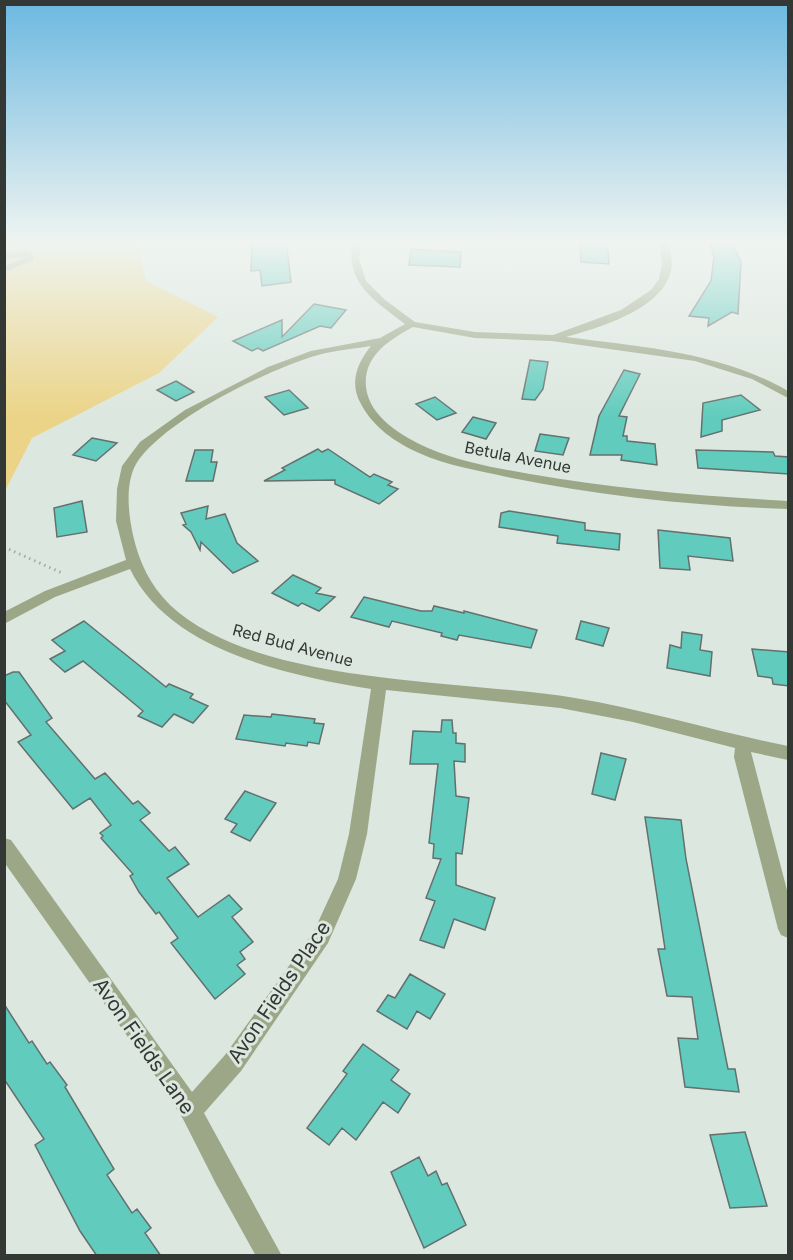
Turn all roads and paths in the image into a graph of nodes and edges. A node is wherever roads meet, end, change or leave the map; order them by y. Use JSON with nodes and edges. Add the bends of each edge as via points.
{"nodes":[{"id":1,"x":380,"y":300,"type":"edge"},
{"id":2,"x":644,"y":300,"type":"edge"},
{"id":3,"x":412,"y":324,"type":"junction"},
{"id":4,"x":552,"y":338,"type":"junction"},
{"id":5,"x":382,"y":341,"type":"junction"},
{"id":6,"x":789,"y":395,"type":"edge"},
{"id":7,"x":789,"y":505,"type":"edge"},
{"id":8,"x":4,"y":548,"type":"edge"},
{"id":9,"x":132,"y":563,"type":"junction"},
{"id":10,"x":82,"y":582,"type":"junction"},
{"id":11,"x":4,"y":619,"type":"edge"},
{"id":12,"x":379,"y":686,"type":"junction"},
{"id":13,"x":743,"y":745,"type":"junction"},
{"id":14,"x":789,"y":753,"type":"edge"},
{"id":15,"x":4,"y":846,"type":"edge"},
{"id":16,"x":789,"y":929,"type":"edge"},
{"id":17,"x":191,"y":1111,"type":"junction"},
{"id":18,"x":270,"y":1256,"type":"edge"}],
"edges":[{"from":1,"to":3,"type":"street"},
{"from":2,"to":4,"type":"street","via":[[633,308]]},
{"from":3,"to":4,"type":"street","via":[[476,335]]},
{"from":3,"to":5,"type":"street","name":"Betula Avenue"},
{"from":4,"to":6,"type":"street","via":[[696,358],[756,377]]},
{"from":5,"to":7,"type":"street","name":"Betula Avenue","via":[[365,359],[361,375],[364,399],[380,422],[425,451],[468,465],[595,488]]},
{"from":5,"to":9,"type":"street","name":"Red Bud Avenue","via":[[314,353],[267,372],[206,404],[142,446],[128,469],[124,492],[124,537]]},
{"from":8,"to":10,"type":"path"},
{"from":9,"to":10,"type":"street"},
{"from":9,"to":12,"type":"street","name":"Red Bud Avenue","via":[[168,611],[207,639],[272,662]]},
{"from":10,"to":11,"type":"street"},
{"from":12,"to":13,"type":"street","name":"Red Bud Avenue","via":[[404,685],[561,701]]},
{"from":12,"to":17,"type":"street","name":"Avon Fields Place","via":[[358,834],[347,879],[321,937],[233,1063]]},
{"from":13,"to":14,"type":"street","name":"Red Bud Avenue"},
{"from":13,"to":16,"type":"street"},
{"from":15,"to":17,"type":"street","name":"Avon Fields Lane"},
{"from":17,"to":18,"type":"street","name":"Avon Fields Lane"}]}
